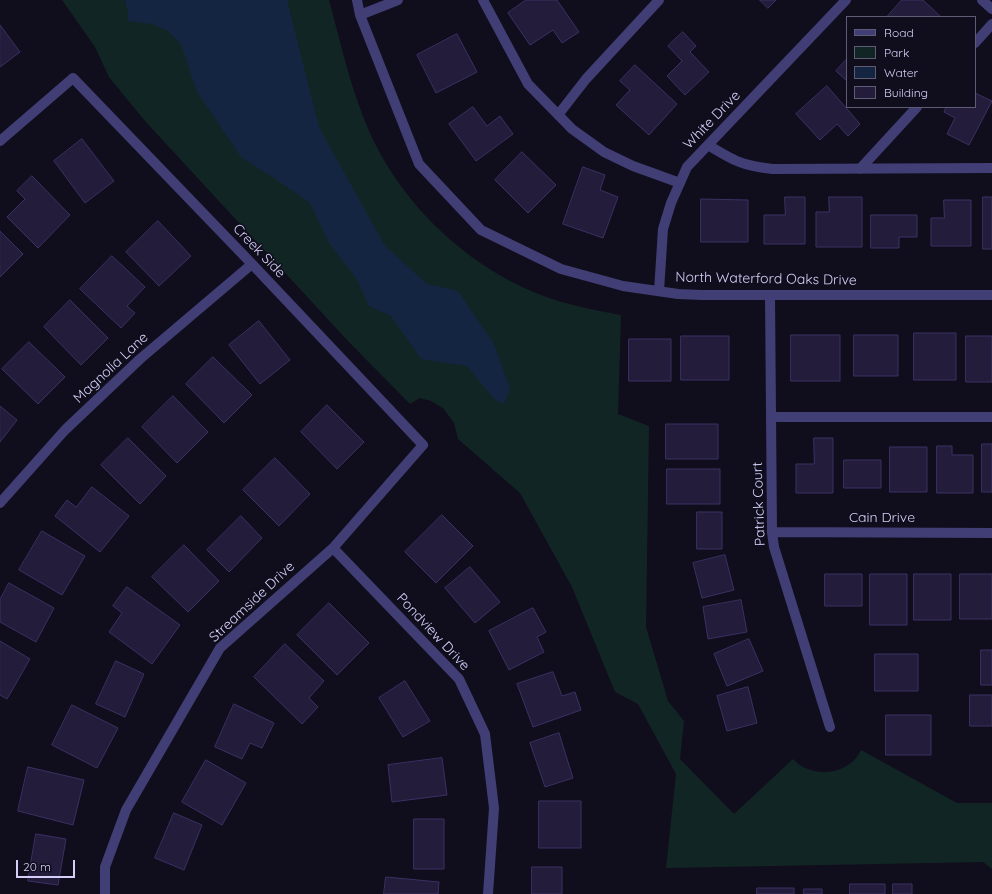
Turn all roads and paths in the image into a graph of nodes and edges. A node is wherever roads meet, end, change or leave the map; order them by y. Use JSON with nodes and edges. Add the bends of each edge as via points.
{"nodes":[{"id":1,"x":357,"y":0,"type":"edge"},
{"id":2,"x":398,"y":0,"type":"edge"},
{"id":3,"x":484,"y":0,"type":"edge"},
{"id":4,"x":659,"y":0,"type":"edge"},
{"id":5,"x":846,"y":0,"type":"edge"},
{"id":6,"x":982,"y":0,"type":"edge"},
{"id":7,"x":992,"y":9,"type":"edge"},
{"id":8,"x":360,"y":15,"type":"junction"},
{"id":9,"x":992,"y":24,"type":"edge"},
{"id":10,"x":976,"y":42,"type":"edge"},
{"id":11,"x":917,"y":108,"type":"edge"},
{"id":12,"x":558,"y":115,"type":"junction"},
{"id":13,"x":0,"y":141,"type":"edge"},
{"id":14,"x":708,"y":145,"type":"junction"},
{"id":15,"x":992,"y":168,"type":"edge"},
{"id":16,"x":860,"y":169,"type":"junction"},
{"id":17,"x":680,"y":183,"type":"junction"},
{"id":18,"x":252,"y":264,"type":"junction"},
{"id":19,"x":659,"y":291,"type":"junction"},
{"id":20,"x":770,"y":295,"type":"junction"},
{"id":21,"x":992,"y":295,"type":"edge"},
{"id":22,"x":771,"y":417,"type":"junction"},
{"id":23,"x":992,"y":417,"type":"edge"},
{"id":24,"x":423,"y":445,"type":"joint"},
{"id":25,"x":0,"y":504,"type":"edge"},
{"id":26,"x":772,"y":532,"type":"junction"},
{"id":27,"x":992,"y":533,"type":"edge"},
{"id":28,"x":333,"y":548,"type":"junction"},
{"id":29,"x":830,"y":727,"type":"dead end"},
{"id":30,"x":105,"y":894,"type":"edge"},
{"id":31,"x":488,"y":894,"type":"edge"}],
"edges":[{"from":1,"to":8,"type":"street","name":"North Waterford Oaks Drive"},
{"from":2,"to":8,"type":"street"},
{"from":3,"to":12,"type":"street","via":[[528,84]]},
{"from":4,"to":12,"type":"street","via":[[586,79]]},
{"from":5,"to":14,"type":"street","name":"White Drive"},
{"from":6,"to":7,"type":"street"},
{"from":8,"to":19,"type":"street","name":"North Waterford Oaks Drive","via":[[420,164],[481,230],[561,269],[623,286]]},
{"from":9,"to":10,"type":"street"},
{"from":11,"to":16,"type":"street"},
{"from":12,"to":17,"type":"street","via":[[572,129],[604,152]]},
{"from":13,"to":18,"type":"street","name":"Creek Side","via":[[73,78]]},
{"from":14,"to":16,"type":"street","via":[[731,159],[755,167]]},
{"from":14,"to":17,"type":"street","name":"White Drive","via":[[687,167]]},
{"from":15,"to":16,"type":"street"},
{"from":17,"to":19,"type":"street","name":"White Drive","via":[[663,229]]},
{"from":18,"to":24,"type":"street","name":"Creek Side"},
{"from":18,"to":25,"type":"street","name":"Magnolia Lane","via":[[140,359],[65,430]]},
{"from":19,"to":20,"type":"street","name":"North Waterford Oaks Drive","via":[[702,295]]},
{"from":20,"to":21,"type":"street","name":"North Waterford Oaks Drive"},
{"from":20,"to":22,"type":"street","name":"Patrick Court"},
{"from":22,"to":23,"type":"street"},
{"from":22,"to":26,"type":"street","name":"Patrick Court"},
{"from":24,"to":28,"type":"street","name":"Streamside Drive"},
{"from":26,"to":27,"type":"street","name":"Cain Drive"},
{"from":26,"to":29,"type":"street","name":"Patrick Court","via":[[774,547]]},
{"from":28,"to":30,"type":"street","name":"Streamside Drive","via":[[220,648],[126,810],[105,867]]},
{"from":28,"to":31,"type":"street","name":"Pondview Drive","via":[[460,679],[485,734],[494,808]]}]}
